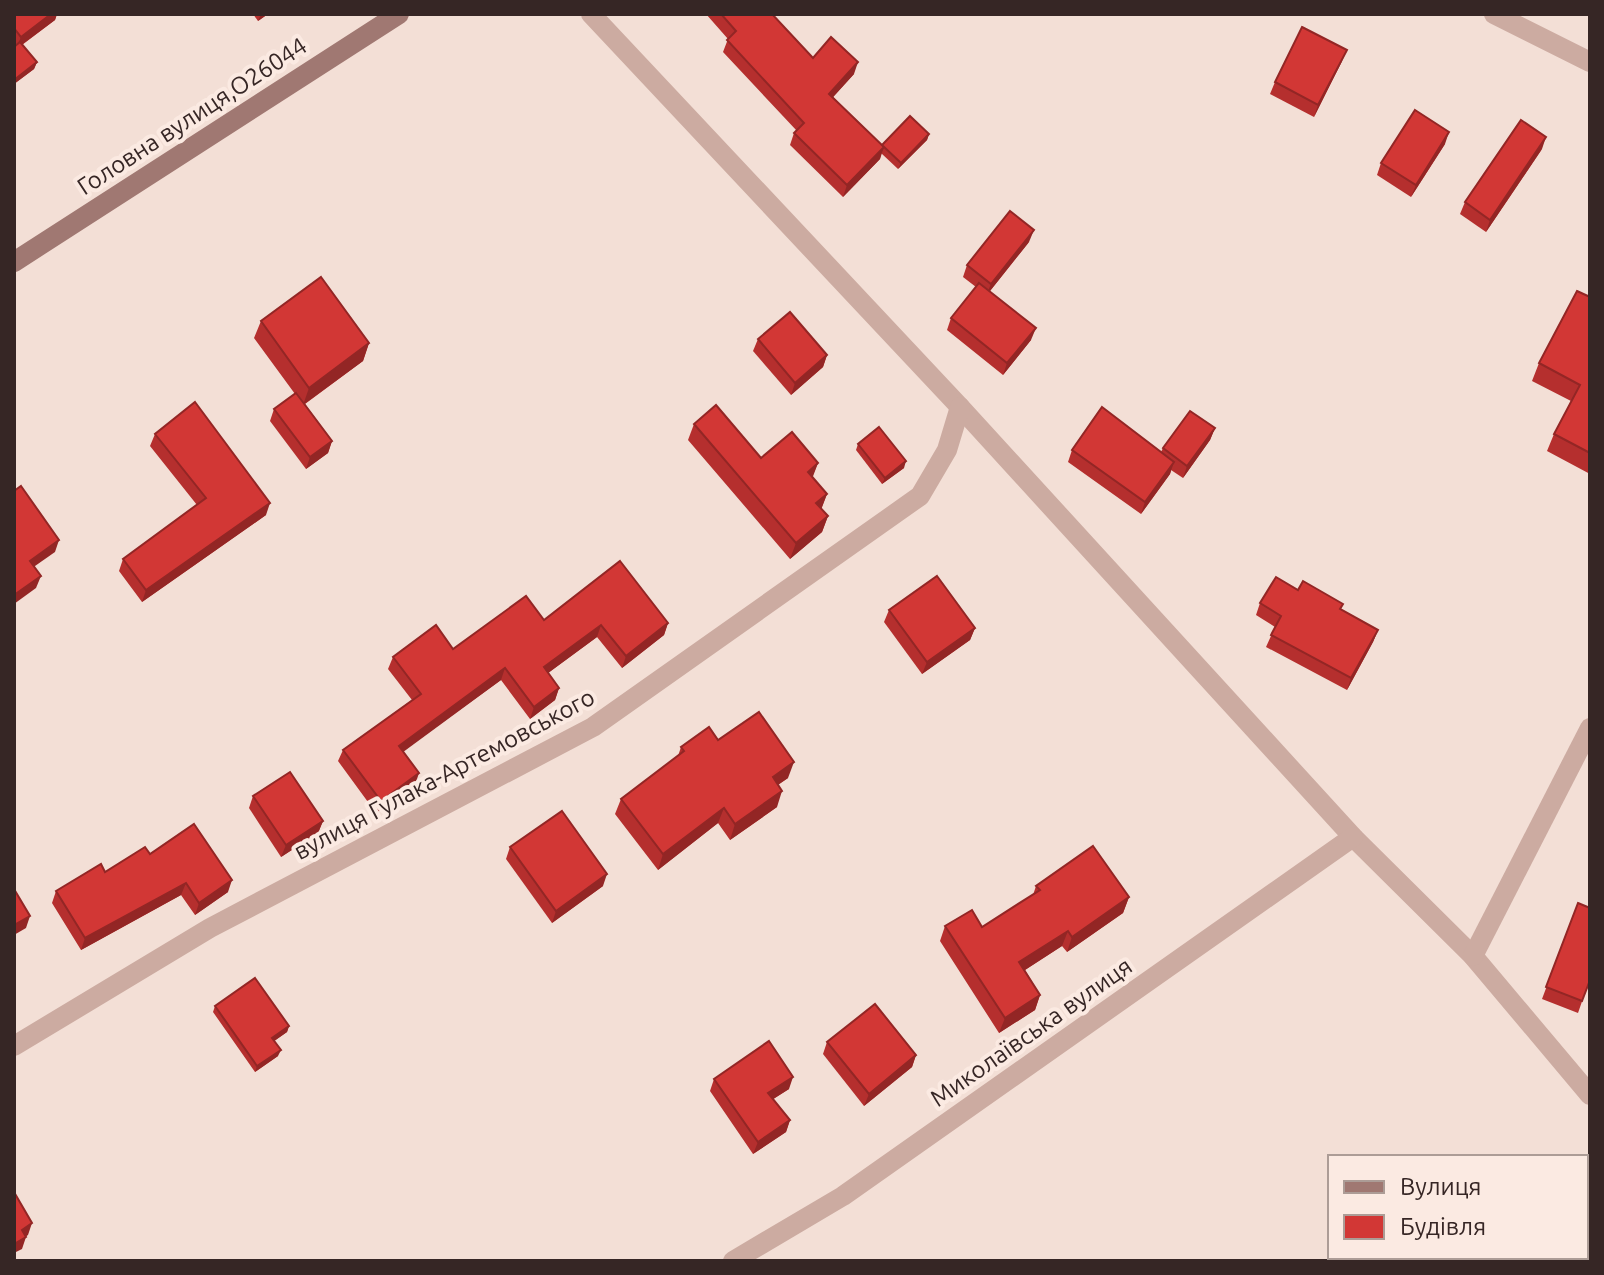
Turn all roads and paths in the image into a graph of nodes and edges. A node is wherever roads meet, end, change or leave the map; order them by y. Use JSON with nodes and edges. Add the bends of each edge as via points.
{"nodes":[{"id":1,"x":399,"y":14,"type":"edge"},
{"id":2,"x":591,"y":14,"type":"edge"},
{"id":3,"x":1494,"y":14,"type":"edge"},
{"id":4,"x":1590,"y":62,"type":"edge"},
{"id":5,"x":14,"y":262,"type":"edge"},
{"id":6,"x":960,"y":407,"type":"junction"},
{"id":7,"x":1590,"y":728,"type":"edge"},
{"id":8,"x":1353,"y":837,"type":"junction"},
{"id":9,"x":1473,"y":956,"type":"junction"},
{"id":10,"x":14,"y":1046,"type":"edge"},
{"id":11,"x":1590,"y":1095,"type":"edge"},
{"id":12,"x":733,"y":1261,"type":"edge"}],
"edges":[{"from":1,"to":5,"type":"main road","name":"Головна вулиця,О26044"},
{"from":2,"to":6,"type":"street"},
{"from":3,"to":4,"type":"street"},
{"from":6,"to":8,"type":"street"},
{"from":6,"to":10,"type":"street","name":"вулиця Гулака-Артемовського","via":[[947,450],[920,496],[593,727],[210,928]]},
{"from":7,"to":9,"type":"street"},
{"from":8,"to":9,"type":"street"},
{"from":8,"to":12,"type":"street","name":"Миколаївська вулиця","via":[[843,1196]]},
{"from":9,"to":11,"type":"street"}]}
